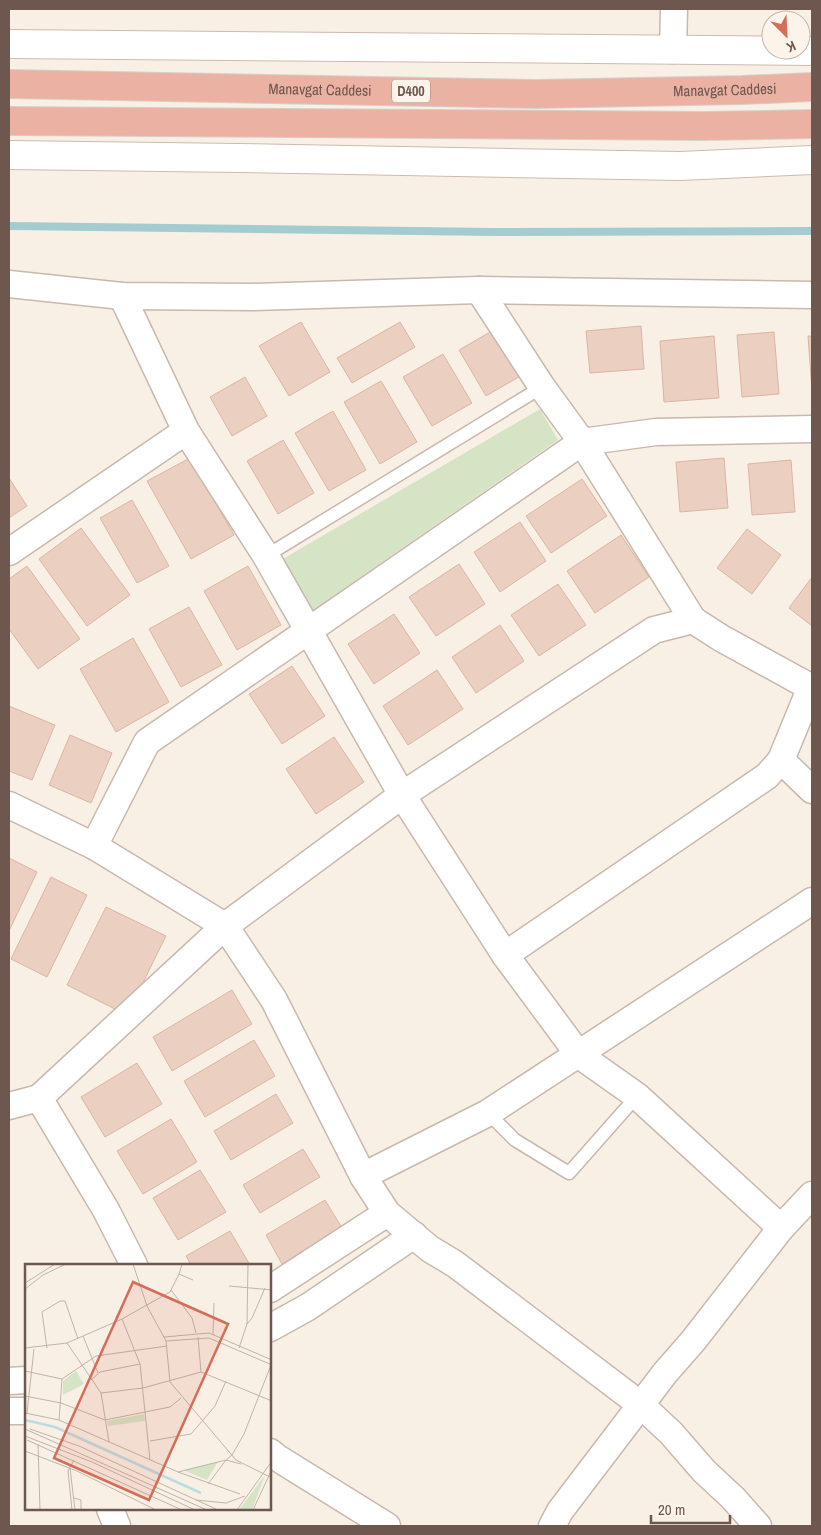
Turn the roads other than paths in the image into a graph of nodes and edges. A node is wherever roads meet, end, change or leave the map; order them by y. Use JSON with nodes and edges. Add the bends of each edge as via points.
{"nodes":[{"id":1,"x":674,"y":9,"type":"edge"},
{"id":2,"x":9,"y":44,"type":"edge"},
{"id":3,"x":673,"y":50,"type":"junction"},
{"id":4,"x":812,"y":52,"type":"edge"},
{"id":5,"x":9,"y":84,"type":"edge"},
{"id":6,"x":812,"y":87,"type":"edge"},
{"id":7,"x":9,"y":121,"type":"edge"},
{"id":8,"x":812,"y":124,"type":"edge"},
{"id":9,"x":9,"y":155,"type":"edge"},
{"id":10,"x":812,"y":160,"type":"edge"},
{"id":11,"x":9,"y":284,"type":"edge"},
{"id":12,"x":480,"y":290,"type":"junction"},
{"id":13,"x":812,"y":295,"type":"edge"},
{"id":14,"x":122,"y":296,"type":"junction"},
{"id":15,"x":542,"y":388,"type":"junction"},
{"id":16,"x":812,"y":429,"type":"edge"},
{"id":17,"x":186,"y":432,"type":"junction"},
{"id":18,"x":582,"y":442,"type":"junction"},
{"id":19,"x":9,"y":552,"type":"edge"},
{"id":20,"x":266,"y":556,"type":"junction"},
{"id":21,"x":692,"y":620,"type":"junction"},
{"id":22,"x":308,"y":630,"type":"junction"},
{"id":23,"x":812,"y":688,"type":"edge"},
{"id":24,"x":781,"y":760,"type":"junction"},
{"id":25,"x":812,"y":790,"type":"edge"},
{"id":26,"x":402,"y":795,"type":"junction"},
{"id":27,"x":9,"y":805,"type":"edge"},
{"id":28,"x":94,"y":846,"type":"junction"},
{"id":29,"x":812,"y":901,"type":"edge"},
{"id":30,"x":225,"y":926,"type":"junction"},
{"id":31,"x":505,"y":955,"type":"junction"},
{"id":32,"x":579,"y":1055,"type":"junction"},
{"id":33,"x":638,"y":1096,"type":"junction"},
{"id":34,"x":39,"y":1098,"type":"junction"},
{"id":35,"x":9,"y":1106,"type":"edge"},
{"id":36,"x":488,"y":1113,"type":"junction"},
{"id":37,"x":363,"y":1176,"type":"junction"},
{"id":38,"x":812,"y":1195,"type":"edge"},
{"id":39,"x":387,"y":1213,"type":"junction"},
{"id":40,"x":781,"y":1228,"type":"junction"},
{"id":41,"x":414,"y":1235,"type":"junction"},
{"id":42,"x":133,"y":1264,"type":"edge"},
{"id":43,"x":271,"y":1288,"type":"edge"},
{"id":44,"x":271,"y":1327,"type":"edge"},
{"id":45,"x":25,"y":1380,"type":"edge"},
{"id":46,"x":9,"y":1381,"type":"edge"},
{"id":47,"x":642,"y":1405,"type":"junction"},
{"id":48,"x":25,"y":1411,"type":"edge"},
{"id":49,"x":9,"y":1412,"type":"edge"},
{"id":50,"x":271,"y":1453,"type":"edge"},
{"id":51,"x":110,"y":1510,"type":"edge"},
{"id":52,"x":117,"y":1526,"type":"edge"},
{"id":53,"x":387,"y":1526,"type":"edge"},
{"id":54,"x":552,"y":1526,"type":"edge"},
{"id":55,"x":758,"y":1526,"type":"edge"}],
"edges":[{"from":1,"to":3,"type":"street"},
{"from":2,"to":3,"type":"street"},
{"from":3,"to":4,"type":"street"},
{"from":5,"to":6,"type":"highway","name":"Manavgat Caddesi","number":"D400","via":[[536,94]]},
{"from":7,"to":8,"type":"highway","number":"D400"},
{"from":9,"to":10,"type":"street","via":[[680,166]]},
{"from":11,"to":14,"type":"street"},
{"from":12,"to":13,"type":"street"},
{"from":12,"to":14,"type":"street","via":[[252,297]]},
{"from":12,"to":15,"type":"street"},
{"from":14,"to":17,"type":"street"},
{"from":15,"to":18,"type":"street"},
{"from":15,"to":20,"type":"lane"},
{"from":16,"to":18,"type":"street","via":[[656,432]]},
{"from":17,"to":19,"type":"street"},
{"from":17,"to":20,"type":"street"},
{"from":18,"to":21,"type":"street"},
{"from":18,"to":22,"type":"street"},
{"from":20,"to":22,"type":"street"},
{"from":21,"to":23,"type":"street"},
{"from":21,"to":26,"type":"street","via":[[654,630]]},
{"from":22,"to":26,"type":"street"},
{"from":22,"to":28,"type":"street","via":[[147,742]]},
{"from":23,"to":24,"type":"street"},
{"from":24,"to":25,"type":"street"},
{"from":24,"to":31,"type":"street","via":[[767,776]]},
{"from":26,"to":30,"type":"street"},
{"from":26,"to":31,"type":"street"},
{"from":27,"to":28,"type":"street"},
{"from":28,"to":30,"type":"street"},
{"from":29,"to":32,"type":"street"},
{"from":30,"to":34,"type":"street"},
{"from":30,"to":37,"type":"street","via":[[274,1000]]},
{"from":31,"to":32,"type":"street"},
{"from":32,"to":33,"type":"street"},
{"from":32,"to":36,"type":"street"},
{"from":33,"to":36,"type":"lane","via":[[569,1173],[515,1140]]},
{"from":33,"to":40,"type":"street"},
{"from":34,"to":35,"type":"street"},
{"from":34,"to":42,"type":"street","via":[[106,1210]]},
{"from":36,"to":37,"type":"street"},
{"from":37,"to":39,"type":"street"},
{"from":38,"to":40,"type":"street"},
{"from":39,"to":41,"type":"street"},
{"from":39,"to":43,"type":"street"},
{"from":40,"to":47,"type":"street"},
{"from":41,"to":44,"type":"street","via":[[308,1307]]},
{"from":41,"to":47,"type":"street"},
{"from":45,"to":46,"type":"street"},
{"from":47,"to":54,"type":"street"},
{"from":47,"to":55,"type":"street"},
{"from":48,"to":49,"type":"street"},
{"from":50,"to":53,"type":"street"},
{"from":51,"to":52,"type":"street"}]}
